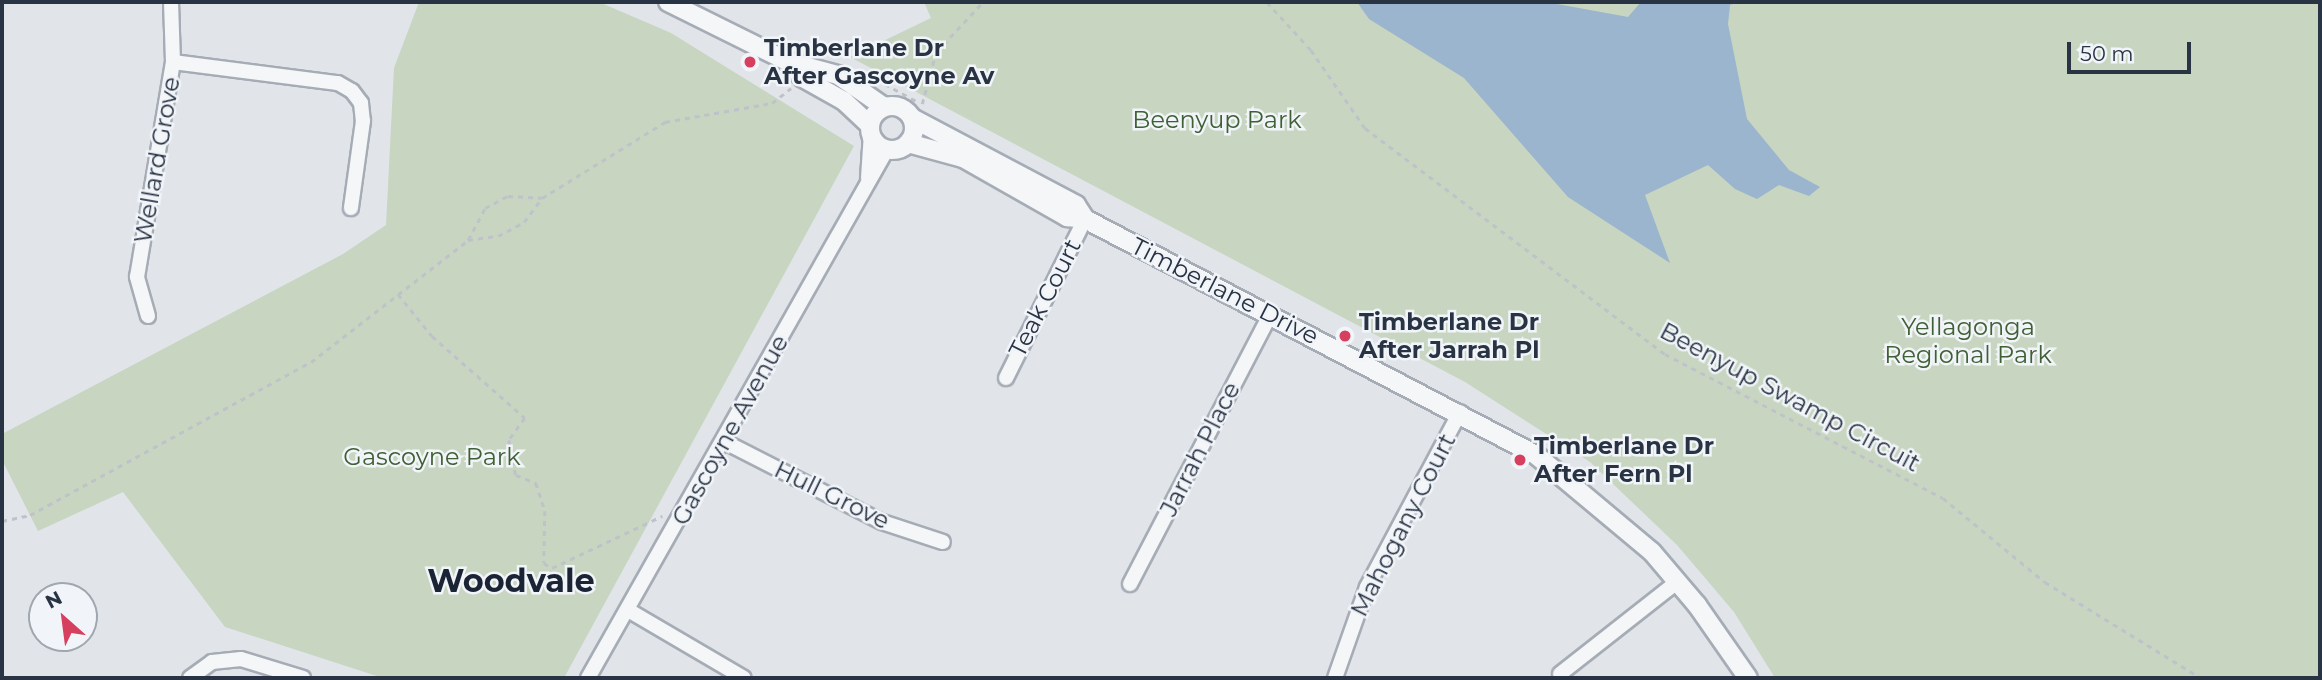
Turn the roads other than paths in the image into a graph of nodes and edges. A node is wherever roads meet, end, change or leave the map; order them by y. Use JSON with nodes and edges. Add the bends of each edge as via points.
{"nodes":[{"id":1,"x":171,"y":2,"type":"edge"},
{"id":2,"x":668,"y":2,"type":"edge"},
{"id":3,"x":173,"y":62,"type":"junction"},
{"id":4,"x":789,"y":62,"type":"junction"},
{"id":5,"x":884,"y":107,"type":"junction"},
{"id":6,"x":912,"y":118,"type":"junction"},
{"id":7,"x":870,"y":129,"type":"junction"},
{"id":8,"x":908,"y":143,"type":"junction"},
{"id":9,"x":887,"y":149,"type":"junction"},
{"id":10,"x":868,"y":180,"type":"junction"},
{"id":11,"x":351,"y":208,"type":"dead end"},
{"id":12,"x":1085,"y":219,"type":"junction"},
{"id":13,"x":1270,"y":313,"type":"junction"},
{"id":14,"x":148,"y":316,"type":"dead end"},
{"id":15,"x":1006,"y":377,"type":"dead end"},
{"id":16,"x":1460,"y":412,"type":"junction"},
{"id":17,"x":724,"y":442,"type":"junction"},
{"id":18,"x":943,"y":542,"type":"dead end"},
{"id":19,"x":1678,"y":581,"type":"junction"},
{"id":20,"x":1130,"y":584,"type":"dead end"},
{"id":21,"x":628,"y":610,"type":"junction"},
{"id":22,"x":1560,"y":674,"type":"dead end"},
{"id":23,"x":190,"y":678,"type":"edge"},
{"id":24,"x":303,"y":678,"type":"edge"},
{"id":25,"x":588,"y":678,"type":"edge"},
{"id":26,"x":744,"y":678,"type":"edge"},
{"id":27,"x":1335,"y":678,"type":"edge"},
{"id":28,"x":1748,"y":678,"type":"edge"}],
"edges":[{"from":1,"to":3,"type":"street","name":"Wellard Grove"},
{"from":2,"to":4,"type":"street"},
{"from":3,"to":11,"type":"street","via":[[338,83],[352,91],[361,103],[363,121]]},
{"from":3,"to":14,"type":"street","name":"Wellard Grove","via":[[137,276]]},
{"from":4,"to":5,"type":"street","via":[[838,75],[869,101]]},
{"from":4,"to":7,"type":"street","via":[[803,78],[844,101]]},
{"from":5,"to":6,"type":"street","via":[[903,108]]},
{"from":5,"to":7,"type":"street"},
{"from":6,"to":8,"type":"street","via":[[914,131]]},
{"from":6,"to":12,"type":"street","name":"Timberlane Drive","via":[[1076,205]]},
{"from":7,"to":9,"type":"street"},
{"from":7,"to":10,"type":"street","name":"Gascoyne Avenue"},
{"from":8,"to":9,"type":"street"},
{"from":8,"to":12,"type":"street","name":"Timberlane Drive","via":[[963,158],[1067,217]]},
{"from":9,"to":10,"type":"street","name":"Gascoyne Avenue"},
{"from":10,"to":17,"type":"street","name":"Gascoyne Avenue"},
{"from":12,"to":13,"type":"street","name":"Timberlane Drive"},
{"from":12,"to":15,"type":"street","name":"Teak Court"},
{"from":13,"to":16,"type":"street","name":"Timberlane Drive"},
{"from":13,"to":20,"type":"street","name":"Jarrah Place"},
{"from":16,"to":19,"type":"street","name":"Timberlane Drive","via":[[1536,455],[1579,486]]},
{"from":16,"to":27,"type":"street","name":"Mahogany Court","via":[[1367,587]]},
{"from":17,"to":18,"type":"street","name":"Hull Grove","via":[[882,522]]},
{"from":17,"to":21,"type":"street","name":"Gascoyne Avenue"},
{"from":19,"to":22,"type":"street"},
{"from":19,"to":28,"type":"street","name":"Timberlane Drive"},
{"from":21,"to":25,"type":"street","name":"Gascoyne Avenue"},
{"from":21,"to":26,"type":"street"},
{"from":23,"to":24,"type":"street","via":[[212,662],[233,659]]}]}
